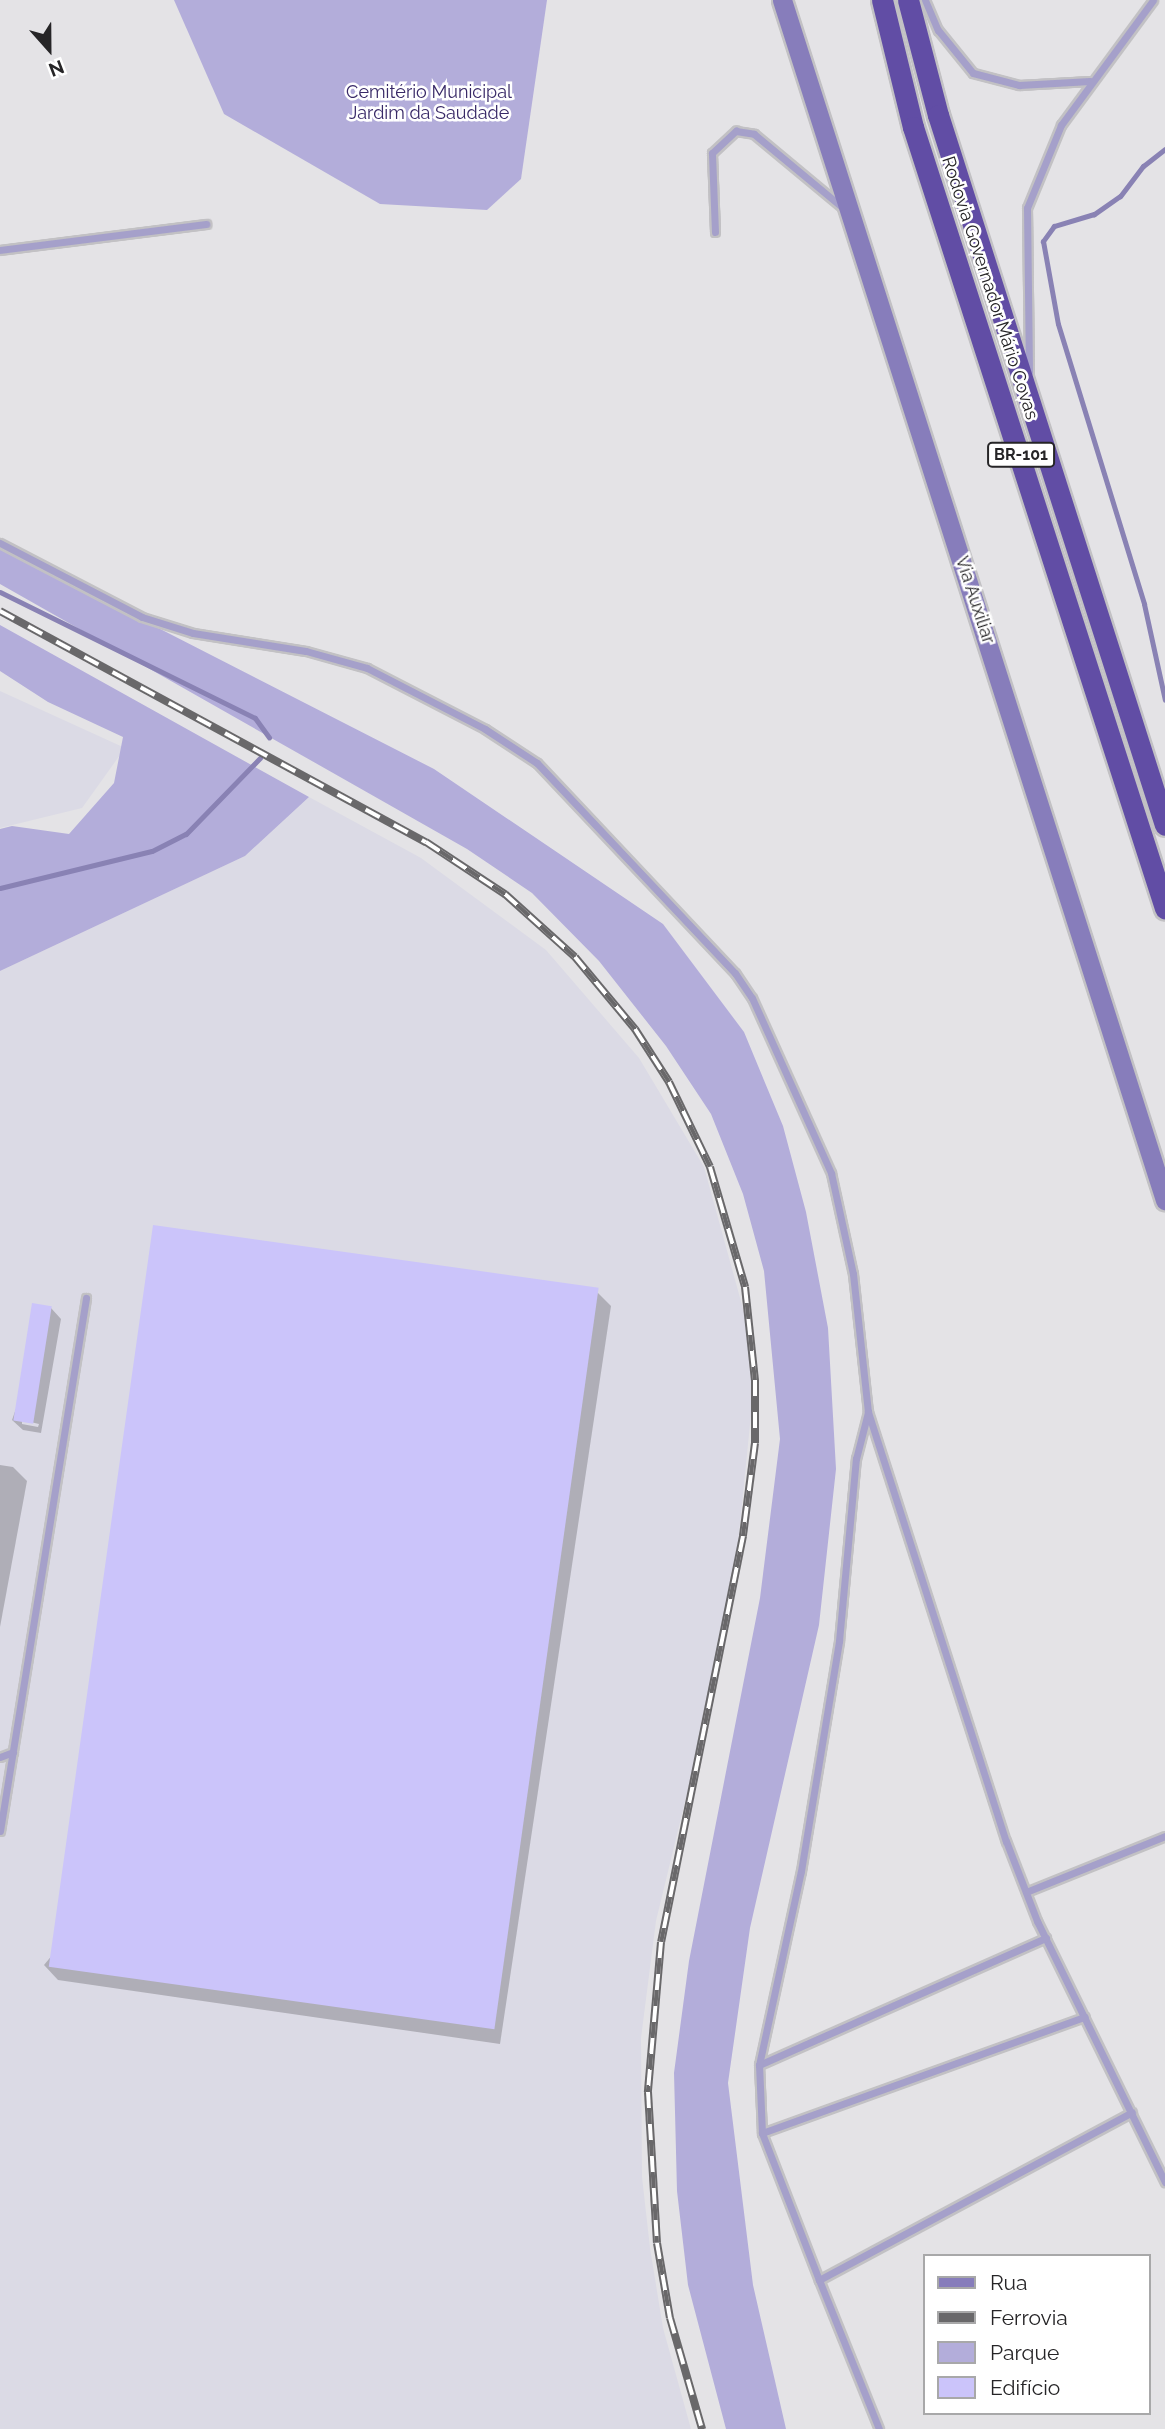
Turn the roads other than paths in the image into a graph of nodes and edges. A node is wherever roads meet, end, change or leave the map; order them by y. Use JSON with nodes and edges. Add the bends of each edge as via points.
{"nodes":[{"id":1,"x":782,"y":0,"type":"edge"},
{"id":2,"x":882,"y":0,"type":"edge"},
{"id":3,"x":908,"y":0,"type":"edge"},
{"id":4,"x":925,"y":0,"type":"edge"},
{"id":5,"x":1153,"y":0,"type":"edge"},
{"id":6,"x":1090,"y":81,"type":"junction"},
{"id":7,"x":849,"y":212,"type":"junction"},
{"id":8,"x":206,"y":224,"type":"dead end"},
{"id":9,"x":715,"y":232,"type":"dead end"},
{"id":10,"x":0,"y":250,"type":"edge"},
{"id":11,"x":1030,"y":404,"type":"junction"},
{"id":12,"x":0,"y":543,"type":"edge"},
{"id":13,"x":1165,"y":825,"type":"edge"},
{"id":14,"x":1165,"y":908,"type":"edge"},
{"id":15,"x":1165,"y":1200,"type":"edge"},
{"id":16,"x":86,"y":1298,"type":"dead end"},
{"id":17,"x":868,"y":1412,"type":"junction"},
{"id":18,"x":13,"y":1752,"type":"junction"},
{"id":19,"x":0,"y":1757,"type":"edge"},
{"id":20,"x":0,"y":1831,"type":"edge"},
{"id":21,"x":1165,"y":1836,"type":"edge"},
{"id":22,"x":1026,"y":1892,"type":"junction"},
{"id":23,"x":1046,"y":1938,"type":"junction"},
{"id":24,"x":1085,"y":2017,"type":"junction"},
{"id":25,"x":759,"y":2065,"type":"junction"},
{"id":26,"x":1132,"y":2112,"type":"junction"},
{"id":27,"x":762,"y":2133,"type":"junction"},
{"id":28,"x":1165,"y":2182,"type":"edge"},
{"id":29,"x":819,"y":2280,"type":"junction"},
{"id":30,"x":879,"y":2429,"type":"edge"}],
"edges":[{"from":1,"to":7,"type":"street","name":"Via Auxiliar"},
{"from":2,"to":14,"type":"highway","name":"Rodovia Governador Mário Covas","number":"BR-101","via":[[913,127]]},
{"from":3,"to":11,"type":"highway","name":"Rodovia Governador Mário Covas","number":"BR-101","via":[[939,115]]},
{"from":4,"to":6,"type":"lane","via":[[938,30],[973,73],[1019,85]]},
{"from":5,"to":6,"type":"lane"},
{"from":6,"to":11,"type":"lane","via":[[1061,125],[1027,208]]},
{"from":7,"to":9,"type":"lane","via":[[754,134],[736,131],[712,153]]},
{"from":7,"to":15,"type":"street","name":"Via Auxiliar"},
{"from":8,"to":10,"type":"lane"},
{"from":11,"to":13,"type":"highway","name":"Rodovia Governador Mário Covas","number":"BR-101"},
{"from":12,"to":17,"type":"lane","via":[[142,617],[193,633],[306,651],[367,668],[472,722],[537,764],[735,973],[751,998],[831,1173],[853,1274]]},
{"from":16,"to":18,"type":"lane"},
{"from":17,"to":22,"type":"lane"},
{"from":17,"to":25,"type":"lane","via":[[856,1458],[830,1695],[801,1871]]},
{"from":18,"to":19,"type":"lane"},
{"from":18,"to":20,"type":"lane"},
{"from":21,"to":22,"type":"lane"},
{"from":22,"to":23,"type":"lane"},
{"from":23,"to":24,"type":"lane"},
{"from":23,"to":25,"type":"lane"},
{"from":24,"to":26,"type":"lane"},
{"from":24,"to":27,"type":"lane"},
{"from":25,"to":27,"type":"lane"},
{"from":26,"to":28,"type":"lane"},
{"from":26,"to":29,"type":"lane"},
{"from":27,"to":29,"type":"lane"},
{"from":29,"to":30,"type":"lane"}]}
